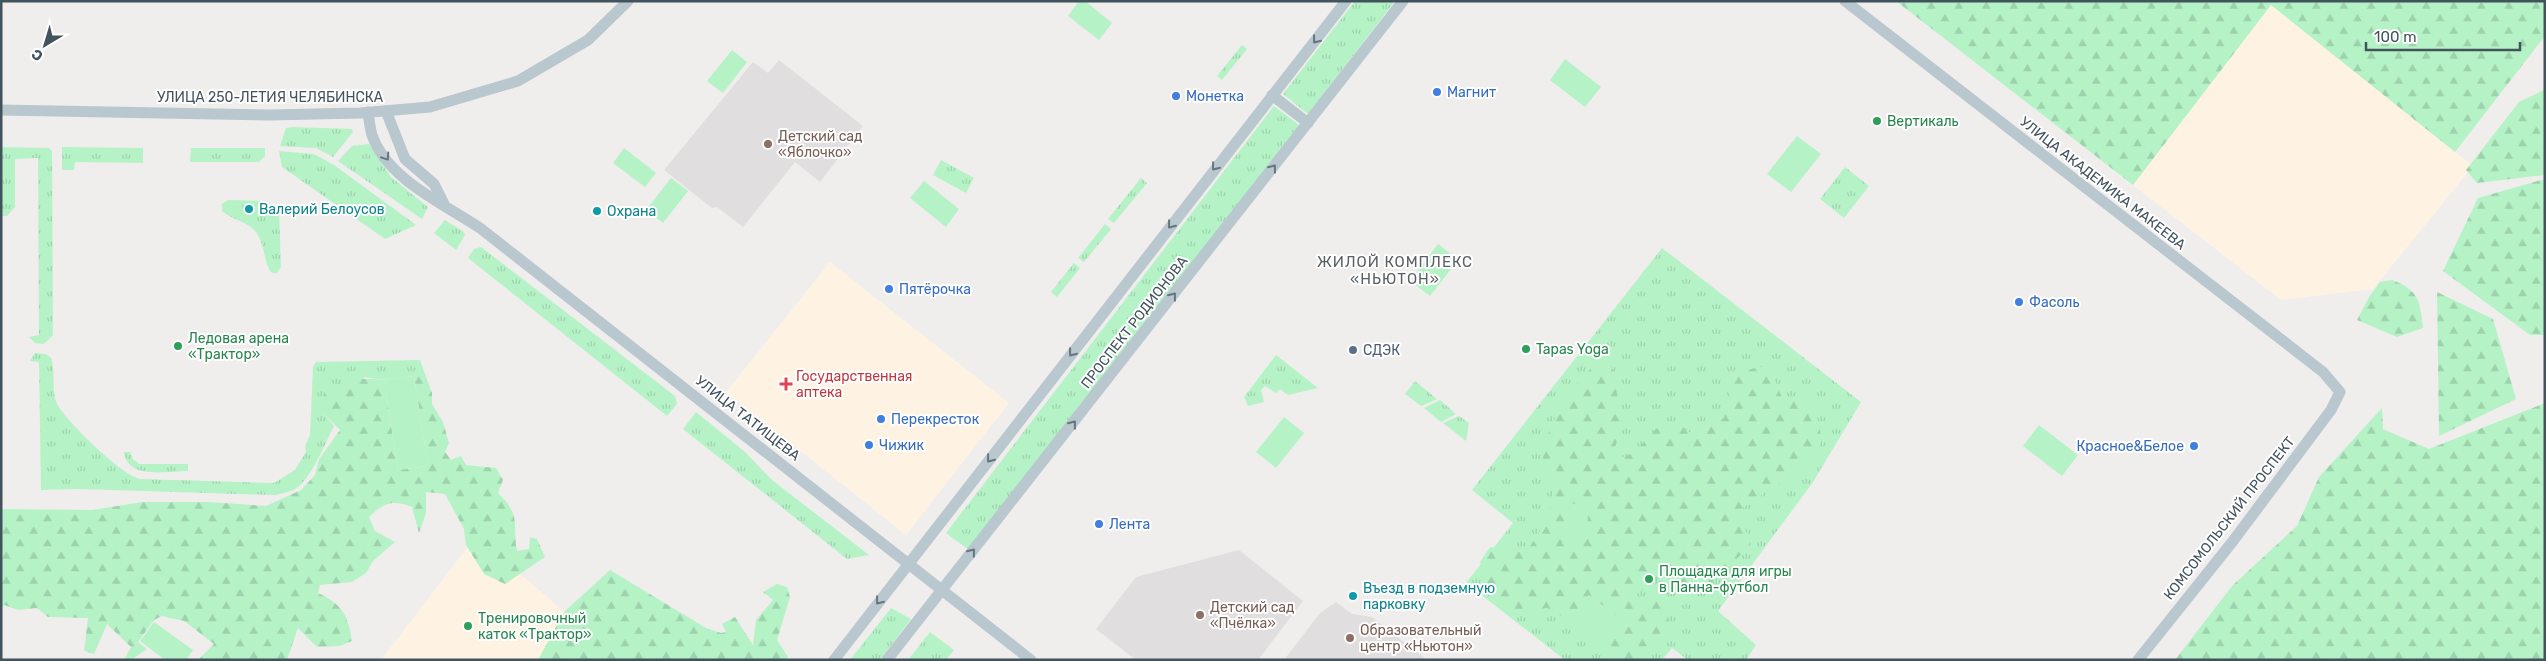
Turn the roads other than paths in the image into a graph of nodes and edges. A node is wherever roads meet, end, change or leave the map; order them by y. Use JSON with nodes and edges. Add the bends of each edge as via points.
{"nodes":[{"id":1,"x":628,"y":1,"type":"edge"},
{"id":2,"x":1346,"y":1,"type":"edge"},
{"id":3,"x":1403,"y":1,"type":"edge"},
{"id":4,"x":1846,"y":1,"type":"edge"},
{"id":5,"x":1272,"y":95,"type":"junction"},
{"id":6,"x":1,"y":110,"type":"edge"},
{"id":7,"x":386,"y":111,"type":"junction"},
{"id":8,"x":368,"y":112,"type":"junction"},
{"id":9,"x":1308,"y":123,"type":"junction"},
{"id":10,"x":444,"y":204,"type":"junction"},
{"id":11,"x":2340,"y":392,"type":"joint"},
{"id":12,"x":908,"y":563,"type":"junction"},
{"id":13,"x":942,"y":590,"type":"junction"},
{"id":14,"x":834,"y":660,"type":"edge"},
{"id":15,"x":887,"y":660,"type":"edge"},
{"id":16,"x":1031,"y":660,"type":"edge"},
{"id":17,"x":2138,"y":660,"type":"edge"}],
"edges":[{"from":1,"to":7,"type":"street","name":"УЛИЦА 250-ЛЕТИЯ ЧЕЛЯБИНСКА","via":[[588,40],[518,81],[430,107]]},
{"from":2,"to":5,"type":"street","one_way":true},
{"from":3,"to":9,"type":"street","name":"ПРОСПЕКТ РОДИОНОВА"},
{"from":4,"to":11,"type":"street","name":"УЛИЦА АКАДЕМИКА МАКЕЕВА","via":[[2323,372]]},
{"from":5,"to":9,"type":"street"},
{"from":5,"to":12,"type":"street","one_way":true},
{"from":6,"to":8,"type":"street","name":"УЛИЦА 250-ЛЕТИЯ ЧЕЛЯБИНСКА","via":[[270,114]]},
{"from":7,"to":8,"type":"street","name":"УЛИЦА 250-ЛЕТИЯ ЧЕЛЯБИНСКА"},
{"from":7,"to":10,"type":"street","name":"УЛИЦА ТАТИЩЕВА","via":[[405,159],[434,184]]},
{"from":8,"to":10,"type":"street","name":"УЛИЦА ТАТИЩЕВА","one_way":true,"via":[[372,136],[394,169],[425,194]]},
{"from":13,"to":9,"type":"street","name":"ПРОСПЕКТ РОДИОНОВА","one_way":true},
{"from":10,"to":12,"type":"street","name":"УЛИЦА ТАТИЩЕВА","via":[[480,228]]},
{"from":11,"to":17,"type":"street","name":"КОМСОМОЛЬСКИЙ ПРОСПЕКТ","via":[[2331,410],[2245,525]]},
{"from":12,"to":13,"type":"street","name":"УЛИЦА ТАТИЩЕВА"},
{"from":12,"to":14,"type":"street","one_way":true},
{"from":13,"to":15,"type":"street","name":"ПРОСПЕКТ РОДИОНОВА"},
{"from":13,"to":16,"type":"street","name":"УЛИЦА ТАТИЩЕВА"}]}
